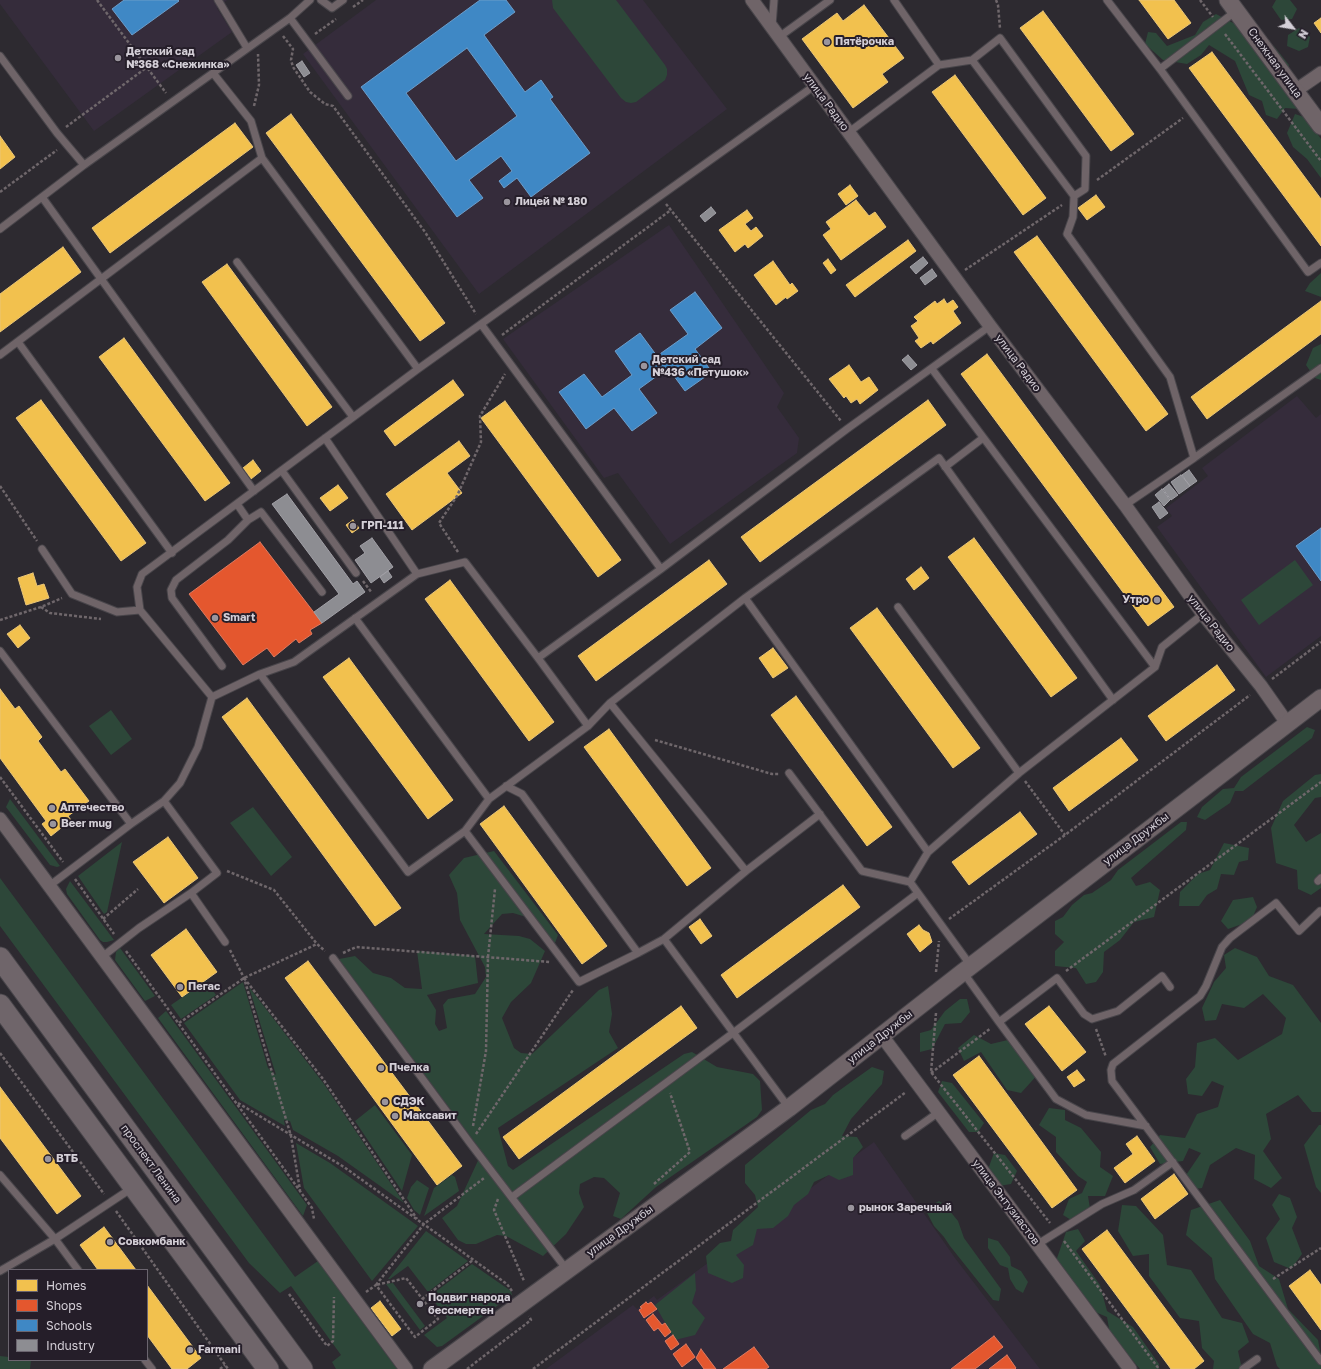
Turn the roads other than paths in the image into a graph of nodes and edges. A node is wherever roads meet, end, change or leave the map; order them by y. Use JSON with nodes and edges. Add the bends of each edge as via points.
{"nodes":[{"id":1,"x":218,"y":0,"type":"edge"},
{"id":2,"x":310,"y":0,"type":"edge"},
{"id":3,"x":321,"y":0,"type":"edge"},
{"id":4,"x":343,"y":0,"type":"edge"},
{"id":5,"x":752,"y":0,"type":"edge"},
{"id":6,"x":774,"y":0,"type":"edge"},
{"id":7,"x":830,"y":0,"type":"edge"},
{"id":8,"x":894,"y":0,"type":"edge"},
{"id":9,"x":1107,"y":0,"type":"edge"},
{"id":10,"x":1232,"y":5,"type":"edge"},
{"id":11,"x":290,"y":18,"type":"junction"},
{"id":12,"x":776,"y":32,"type":"junction"},
{"id":13,"x":247,"y":48,"type":"junction"},
{"id":14,"x":0,"y":56,"type":"edge"},
{"id":15,"x":972,"y":60,"type":"junction"},
{"id":16,"x":939,"y":65,"type":"junction"},
{"id":17,"x":1160,"y":69,"type":"junction"},
{"id":18,"x":1321,"y":72,"type":"edge"},
{"id":19,"x":214,"y":73,"type":"junction"},
{"id":20,"x":814,"y":86,"type":"junction"},
{"id":21,"x":1295,"y":91,"type":"junction"},
{"id":22,"x":348,"y":96,"type":"dead end"},
{"id":23,"x":1321,"y":126,"type":"edge"},
{"id":24,"x":849,"y":132,"type":"junction"},
{"id":25,"x":262,"y":158,"type":"junction"},
{"id":26,"x":84,"y":165,"type":"junction"},
{"id":27,"x":1074,"y":196,"type":"junction"},
{"id":28,"x":42,"y":197,"type":"junction"},
{"id":29,"x":0,"y":229,"type":"edge"},
{"id":30,"x":237,"y":262,"type":"dead end"},
{"id":31,"x":1321,"y":263,"type":"edge"},
{"id":32,"x":100,"y":279,"type":"junction"},
{"id":33,"x":481,"y":324,"type":"junction"},
{"id":34,"x":990,"y":326,"type":"junction"},
{"id":35,"x":18,"y":342,"type":"junction"},
{"id":36,"x":0,"y":355,"type":"edge"},
{"id":37,"x":1321,"y":368,"type":"edge"},
{"id":38,"x":418,"y":369,"type":"junction"},
{"id":39,"x":932,"y":369,"type":"junction"},
{"id":40,"x":353,"y":417,"type":"junction"},
{"id":41,"x":325,"y":438,"type":"junction"},
{"id":42,"x":983,"y":438,"type":"junction"},
{"id":43,"x":1194,"y":458,"type":"junction"},
{"id":44,"x":945,"y":467,"type":"junction"},
{"id":45,"x":282,"y":471,"type":"junction"},
{"id":46,"x":254,"y":491,"type":"junction"},
{"id":47,"x":237,"y":504,"type":"junction"},
{"id":48,"x":1125,"y":505,"type":"junction"},
{"id":49,"x":248,"y":520,"type":"junction"},
{"id":50,"x":42,"y":550,"type":"road end"},
{"id":51,"x":172,"y":553,"type":"junction"},
{"id":52,"x":661,"y":569,"type":"junction"},
{"id":53,"x":356,"y":573,"type":"road end"},
{"id":54,"x":417,"y":574,"type":"junction"},
{"id":55,"x":322,"y":592,"type":"dead end"},
{"id":56,"x":745,"y":598,"type":"junction"},
{"id":57,"x":898,"y":607,"type":"dead end"},
{"id":58,"x":140,"y":610,"type":"junction"},
{"id":59,"x":1203,"y":614,"type":"junction"},
{"id":60,"x":355,"y":618,"type":"junction"},
{"id":61,"x":0,"y":651,"type":"edge"},
{"id":62,"x":538,"y":658,"type":"junction"},
{"id":63,"x":222,"y":666,"type":"dead end"},
{"id":64,"x":1155,"y":667,"type":"junction"},
{"id":65,"x":260,"y":674,"type":"junction"},
{"id":66,"x":212,"y":697,"type":"junction"},
{"id":67,"x":1321,"y":698,"type":"edge"},
{"id":68,"x":1113,"y":700,"type":"junction"},
{"id":69,"x":610,"y":703,"type":"junction"},
{"id":70,"x":1287,"y":723,"type":"junction"},
{"id":71,"x":588,"y":726,"type":"junction"},
{"id":72,"x":789,"y":773,"type":"road end"},
{"id":73,"x":1019,"y":773,"type":"junction"},
{"id":74,"x":506,"y":786,"type":"junction"},
{"id":75,"x":489,"y":799,"type":"junction"},
{"id":76,"x":164,"y":802,"type":"junction"},
{"id":77,"x":820,"y":814,"type":"junction"},
{"id":78,"x":0,"y":819,"type":"edge"},
{"id":79,"x":131,"y":824,"type":"junction"},
{"id":80,"x":465,"y":831,"type":"junction"},
{"id":81,"x":928,"y":852,"type":"junction"},
{"id":82,"x":746,"y":871,"type":"junction"},
{"id":83,"x":910,"y":882,"type":"junction"},
{"id":84,"x":49,"y":886,"type":"junction"},
{"id":85,"x":190,"y":892,"type":"junction"},
{"id":86,"x":918,"y":893,"type":"junction"},
{"id":87,"x":1320,"y":911,"type":"dead end"},
{"id":88,"x":664,"y":939,"type":"junction"},
{"id":89,"x":225,"y":942,"type":"road end"},
{"id":90,"x":638,"y":953,"type":"junction"},
{"id":91,"x":102,"y":957,"type":"junction"},
{"id":92,"x":0,"y":958,"type":"edge"},
{"id":93,"x":333,"y":958,"type":"road end"},
{"id":94,"x":967,"y":969,"type":"junction"},
{"id":95,"x":1170,"y":987,"type":"dead end"},
{"id":96,"x":0,"y":1005,"type":"edge"},
{"id":97,"x":999,"y":1022,"type":"junction"},
{"id":98,"x":733,"y":1033,"type":"junction"},
{"id":99,"x":882,"y":1036,"type":"junction"},
{"id":100,"x":789,"y":1108,"type":"junction"},
{"id":101,"x":939,"y":1112,"type":"junction"},
{"id":102,"x":1146,"y":1126,"type":"junction"},
{"id":103,"x":905,"y":1136,"type":"dead end"},
{"id":104,"x":1173,"y":1162,"type":"junction"},
{"id":105,"x":0,"y":1175,"type":"edge"},
{"id":106,"x":133,"y":1187,"type":"junction"},
{"id":107,"x":512,"y":1197,"type":"junction"},
{"id":108,"x":55,"y":1239,"type":"junction"},
{"id":109,"x":1038,"y":1244,"type":"junction"},
{"id":110,"x":77,"y":1269,"type":"edge"},
{"id":111,"x":567,"y":1270,"type":"junction"},
{"id":112,"x":0,"y":1271,"type":"edge"},
{"id":113,"x":1257,"y":1359,"type":"dead end"},
{"id":114,"x":146,"y":1361,"type":"edge"},
{"id":115,"x":1321,"y":1361,"type":"edge"},
{"id":116,"x":152,"y":1369,"type":"edge"},
{"id":117,"x":268,"y":1369,"type":"edge"},
{"id":118,"x":302,"y":1369,"type":"edge"},
{"id":119,"x":406,"y":1369,"type":"edge"},
{"id":120,"x":432,"y":1369,"type":"edge"},
{"id":121,"x":1130,"y":1369,"type":"edge"},
{"id":122,"x":1243,"y":1369,"type":"edge"}],
"edges":[{"from":1,"to":13,"type":"lane"},
{"from":2,"to":11,"type":"lane"},
{"from":3,"to":4,"type":"lane","via":[[332,8]]},
{"from":5,"to":12,"type":"street","name":"улица Радио"},
{"from":6,"to":12,"type":"lane"},
{"from":7,"to":12,"type":"lane"},
{"from":8,"to":16,"type":"lane"},
{"from":9,"to":17,"type":"lane"},
{"from":10,"to":17,"type":"lane","via":[[1218,25]]},
{"from":10,"to":21,"type":"street","name":"Снежная улица"},
{"from":11,"to":13,"type":"lane"},
{"from":11,"to":22,"type":"lane"},
{"from":12,"to":20,"type":"street","name":"улица Радио"},
{"from":13,"to":19,"type":"lane"},
{"from":14,"to":26,"type":"lane"},
{"from":15,"to":16,"type":"lane"},
{"from":15,"to":27,"type":"lane"},
{"from":15,"to":27,"type":"lane","via":[[1000,38],[1086,156],[1085,189]]},
{"from":16,"to":24,"type":"lane"},
{"from":17,"to":31,"type":"lane","via":[[1308,272]]},
{"from":18,"to":21,"type":"street"},
{"from":19,"to":25,"type":"lane","via":[[251,120]]},
{"from":19,"to":26,"type":"lane"},
{"from":20,"to":24,"type":"street","name":"улица Радио"},
{"from":20,"to":33,"type":"lane"},
{"from":21,"to":23,"type":"street","name":"Снежная улица"},
{"from":24,"to":34,"type":"street","name":"улица Радио"},
{"from":25,"to":32,"type":"lane"},
{"from":25,"to":38,"type":"lane"},
{"from":26,"to":28,"type":"lane"},
{"from":27,"to":43,"type":"lane","via":[[1073,217],[1067,234],[1170,377]]},
{"from":28,"to":29,"type":"lane"},
{"from":28,"to":32,"type":"lane"},
{"from":30,"to":40,"type":"lane"},
{"from":32,"to":35,"type":"lane"},
{"from":32,"to":46,"type":"lane"},
{"from":33,"to":38,"type":"lane"},
{"from":33,"to":52,"type":"lane"},
{"from":34,"to":39,"type":"lane"},
{"from":34,"to":48,"type":"street","name":"улица Радио"},
{"from":35,"to":36,"type":"lane"},
{"from":35,"to":51,"type":"lane"},
{"from":37,"to":43,"type":"lane"},
{"from":38,"to":40,"type":"lane"},
{"from":39,"to":42,"type":"lane"},
{"from":39,"to":52,"type":"lane","via":[[847,429]]},
{"from":40,"to":41,"type":"lane"},
{"from":41,"to":45,"type":"lane"},
{"from":41,"to":54,"type":"lane"},
{"from":42,"to":44,"type":"lane"},
{"from":42,"to":64,"type":"lane"},
{"from":43,"to":48,"type":"lane"},
{"from":44,"to":56,"type":"lane","via":[[939,458]]},
{"from":44,"to":68,"type":"lane"},
{"from":45,"to":46,"type":"lane"},
{"from":45,"to":53,"type":"lane"},
{"from":46,"to":47,"type":"lane"},
{"from":47,"to":49,"type":"lane"},
{"from":47,"to":51,"type":"lane"},
{"from":48,"to":59,"type":"street","name":"улица Радио"},
{"from":49,"to":55,"type":"lane","via":[[261,512]]},
{"from":49,"to":63,"type":"lane","via":[[228,540],[176,580],[171,590],[172,598]]},
{"from":50,"to":58,"type":"lane","via":[[72,594],[117,612]]},
{"from":51,"to":58,"type":"lane","via":[[142,574],[137,587]]},
{"from":52,"to":62,"type":"lane"},
{"from":54,"to":60,"type":"lane"},
{"from":54,"to":62,"type":"lane","via":[[465,562]]},
{"from":56,"to":69,"type":"lane"},
{"from":56,"to":81,"type":"lane"},
{"from":57,"to":73,"type":"lane"},
{"from":58,"to":66,"type":"lane"},
{"from":59,"to":64,"type":"lane","via":[[1162,648]]},
{"from":59,"to":70,"type":"street","name":"улица Радио"},
{"from":60,"to":65,"type":"lane","via":[[294,662]]},
{"from":60,"to":75,"type":"lane"},
{"from":61,"to":79,"type":"lane"},
{"from":62,"to":71,"type":"lane"},
{"from":64,"to":68,"type":"lane"},
{"from":65,"to":66,"type":"lane"},
{"from":65,"to":80,"type":"lane","via":[[408,872]]},
{"from":66,"to":76,"type":"lane","via":[[198,747],[180,783]]},
{"from":67,"to":70,"type":"street","name":"улица Дружбы"},
{"from":68,"to":73,"type":"lane"},
{"from":69,"to":71,"type":"lane"},
{"from":69,"to":82,"type":"lane"},
{"from":70,"to":94,"type":"street","name":"улица Дружбы"},
{"from":71,"to":74,"type":"lane"},
{"from":72,"to":77,"type":"lane"},
{"from":73,"to":81,"type":"lane"},
{"from":74,"to":75,"type":"lane"},
{"from":74,"to":90,"type":"lane","via":[[522,794]]},
{"from":75,"to":80,"type":"lane"},
{"from":76,"to":79,"type":"lane"},
{"from":76,"to":85,"type":"lane","via":[[216,873]]},
{"from":77,"to":82,"type":"lane"},
{"from":77,"to":83,"type":"lane","via":[[862,871]]},
{"from":78,"to":84,"type":"street"},
{"from":79,"to":84,"type":"lane"},
{"from":80,"to":90,"type":"lane","via":[[579,982]]},
{"from":81,"to":83,"type":"lane"},
{"from":82,"to":88,"type":"lane"},
{"from":83,"to":86,"type":"lane"},
{"from":84,"to":91,"type":"street"},
{"from":85,"to":89,"type":"lane"},
{"from":85,"to":91,"type":"lane"},
{"from":86,"to":94,"type":"lane","via":[[941,924]]},
{"from":86,"to":98,"type":"lane"},
{"from":87,"to":102,"type":"lane","via":[[1299,931],[1276,903],[1270,907],[1222,947],[1200,996],[1113,1064],[1112,1081]]},
{"from":88,"to":90,"type":"lane"},
{"from":88,"to":98,"type":"lane"},
{"from":91,"to":119,"type":"street"},
{"from":92,"to":118,"type":"main road","name":"проспект Ленина"},
{"from":93,"to":107,"type":"lane"},
{"from":94,"to":97,"type":"lane"},
{"from":94,"to":99,"type":"street","name":"улица Дружбы"},
{"from":95,"to":97,"type":"lane","via":[[1162,976],[1118,1011],[1092,1019],[1084,1014],[1056,978]]},
{"from":96,"to":106,"type":"main road"},
{"from":97,"to":102,"type":"lane","via":[[1056,1099],[1086,1115]]},
{"from":98,"to":100,"type":"lane"},
{"from":98,"to":107,"type":"lane"},
{"from":99,"to":100,"type":"street","name":"улица Дружбы"},
{"from":99,"to":101,"type":"street","name":"улица Энтузиастов"},
{"from":100,"to":111,"type":"street","name":"улица Дружбы"},
{"from":101,"to":103,"type":"lane"},
{"from":101,"to":109,"type":"street","name":"улица Энтузиастов"},
{"from":102,"to":104,"type":"lane"},
{"from":104,"to":109,"type":"lane","via":[[1134,1190],[1102,1204]]},
{"from":104,"to":115,"type":"lane"},
{"from":105,"to":108,"type":"lane"},
{"from":106,"to":108,"type":"lane"},
{"from":106,"to":117,"type":"main road"},
{"from":107,"to":111,"type":"lane"},
{"from":108,"to":110,"type":"lane"},
{"from":108,"to":112,"type":"lane"},
{"from":109,"to":121,"type":"street","name":"улица Энтузиастов"},
{"from":111,"to":120,"type":"street","name":"улица Дружбы"},
{"from":113,"to":122,"type":"lane"},
{"from":114,"to":116,"type":"lane"}]}
